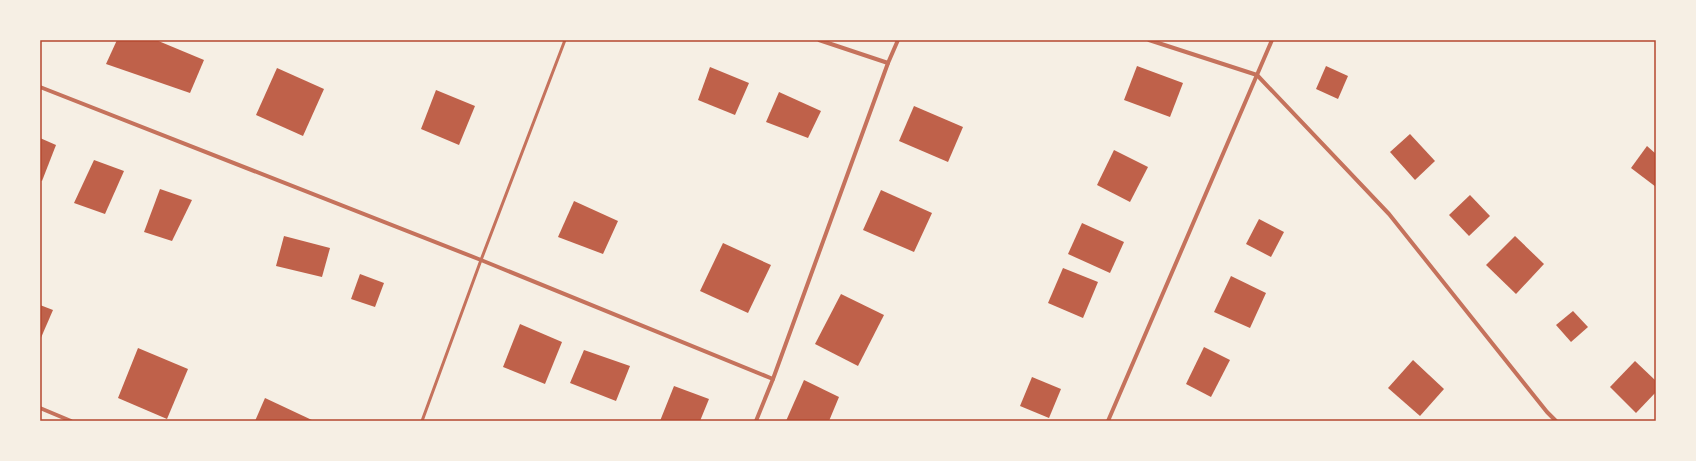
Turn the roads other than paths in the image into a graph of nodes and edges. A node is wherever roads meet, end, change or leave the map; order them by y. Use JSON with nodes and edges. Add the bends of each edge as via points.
{"nodes":[{"id":1,"x":565,"y":40,"type":"edge"},
{"id":2,"x":819,"y":40,"type":"edge"},
{"id":3,"x":898,"y":40,"type":"edge"},
{"id":4,"x":1148,"y":40,"type":"edge"},
{"id":5,"x":1272,"y":40,"type":"edge"},
{"id":6,"x":888,"y":63,"type":"junction"},
{"id":7,"x":1257,"y":74,"type":"junction"},
{"id":8,"x":40,"y":87,"type":"edge"},
{"id":9,"x":481,"y":260,"type":"junction"},
{"id":10,"x":773,"y":379,"type":"junction"},
{"id":11,"x":40,"y":408,"type":"edge"},
{"id":12,"x":71,"y":421,"type":"edge"},
{"id":13,"x":422,"y":421,"type":"edge"},
{"id":14,"x":756,"y":421,"type":"edge"},
{"id":15,"x":1108,"y":421,"type":"edge"},
{"id":16,"x":1556,"y":421,"type":"edge"}],
"edges":[{"from":1,"to":9,"type":"lane"},
{"from":2,"to":6,"type":"street"},
{"from":3,"to":6,"type":"street"},
{"from":4,"to":7,"type":"street"},
{"from":5,"to":7,"type":"street"},
{"from":6,"to":10,"type":"street"},
{"from":7,"to":15,"type":"street"},
{"from":7,"to":16,"type":"street","via":[[1388,214]]},
{"from":8,"to":9,"type":"street"},
{"from":9,"to":10,"type":"street"},
{"from":9,"to":13,"type":"lane"},
{"from":10,"to":14,"type":"street"},
{"from":11,"to":12,"type":"street"}]}
